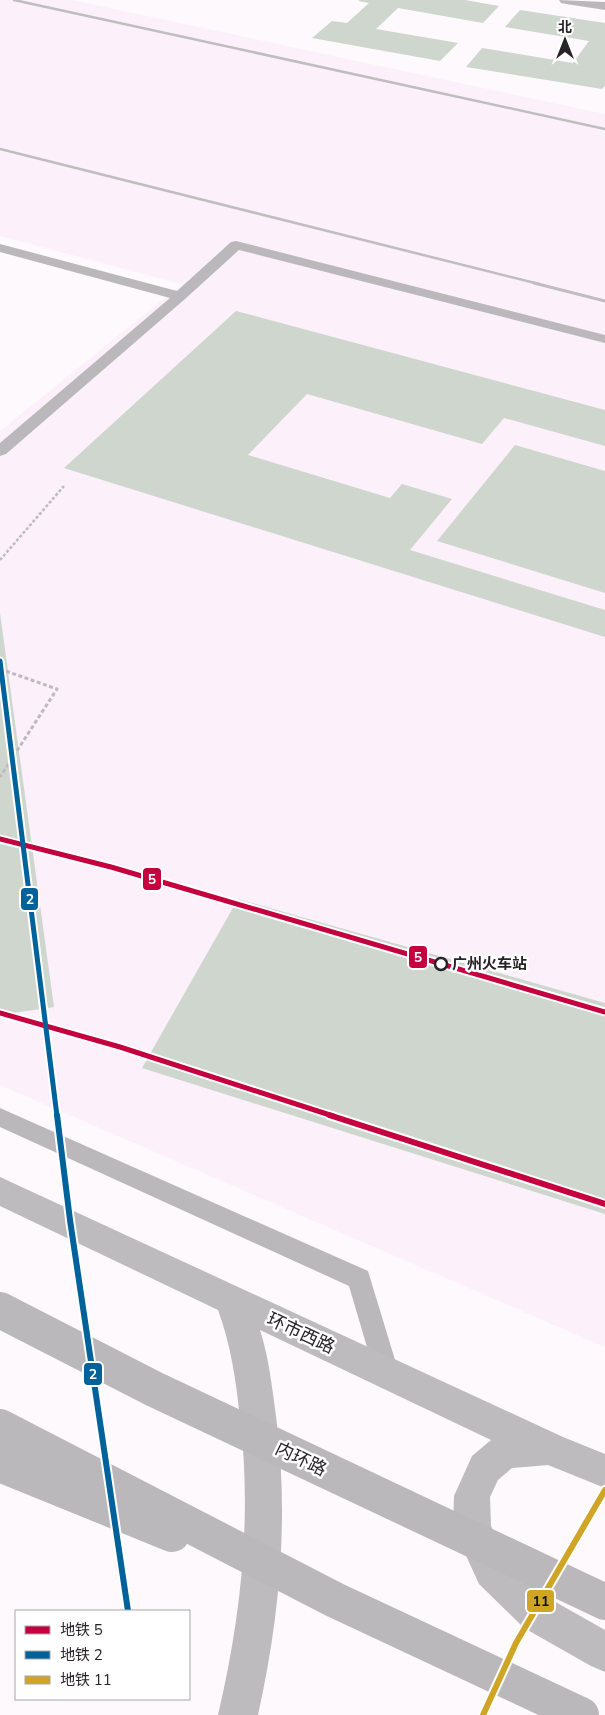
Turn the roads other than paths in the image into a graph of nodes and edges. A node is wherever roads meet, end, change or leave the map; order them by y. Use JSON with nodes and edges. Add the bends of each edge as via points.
{"nodes":[{"id":1,"x":566,"y":0,"type":"edge"},
{"id":2,"x":605,"y":6,"type":"edge"},
{"id":3,"x":0,"y":248,"type":"edge"},
{"id":4,"x":180,"y":296,"type":"junction"},
{"id":5,"x":605,"y":339,"type":"edge"},
{"id":6,"x":0,"y":451,"type":"edge"},
{"id":7,"x":0,"y":1117,"type":"edge"},
{"id":8,"x":0,"y":1191,"type":"edge"},
{"id":9,"x":232,"y":1301,"type":"junction"},
{"id":10,"x":0,"y":1310,"type":"edge"},
{"id":11,"x":386,"y":1373,"type":"junction"},
{"id":12,"x":0,"y":1427,"type":"edge"},
{"id":13,"x":550,"y":1449,"type":"junction"},
{"id":14,"x":0,"y":1464,"type":"edge"},
{"id":15,"x":605,"y":1471,"type":"edge"},
{"id":16,"x":335,"y":1600,"type":"junction"},
{"id":17,"x":605,"y":1602,"type":"edge"},
{"id":18,"x":605,"y":1652,"type":"edge"},
{"id":19,"x":238,"y":1715,"type":"edge"},
{"id":20,"x":581,"y":1715,"type":"edge"}],
"edges":[{"from":1,"to":2,"type":"main road"},
{"from":3,"to":4,"type":"lane"},
{"from":4,"to":5,"type":"lane","via":[[236,245]]},
{"from":4,"to":6,"type":"lane"},
{"from":7,"to":11,"type":"lane","via":[[359,1279]]},
{"from":8,"to":9,"type":"main road","name":"环市西路"},
{"from":9,"to":11,"type":"main road","name":"环市西路"},
{"from":9,"to":19,"type":"main road","via":[[247,1346],[255,1397],[263,1463],[265,1529],[248,1678]]},
{"from":10,"to":17,"type":"main road","name":"内环路","bridge":true,"via":[[154,1389]]},
{"from":11,"to":13,"type":"main road","name":"环市西路"},
{"from":12,"to":16,"type":"main road","bridge":true},
{"from":13,"to":15,"type":"main road","name":"环市西路"},
{"from":13,"to":18,"type":"main road","via":[[505,1451],[485,1468],[472,1496],[472,1527],[492,1571],[538,1614]]},
{"from":14,"to":16,"type":"main road","bridge":true},
{"from":16,"to":20,"type":"main road","bridge":true}]}
